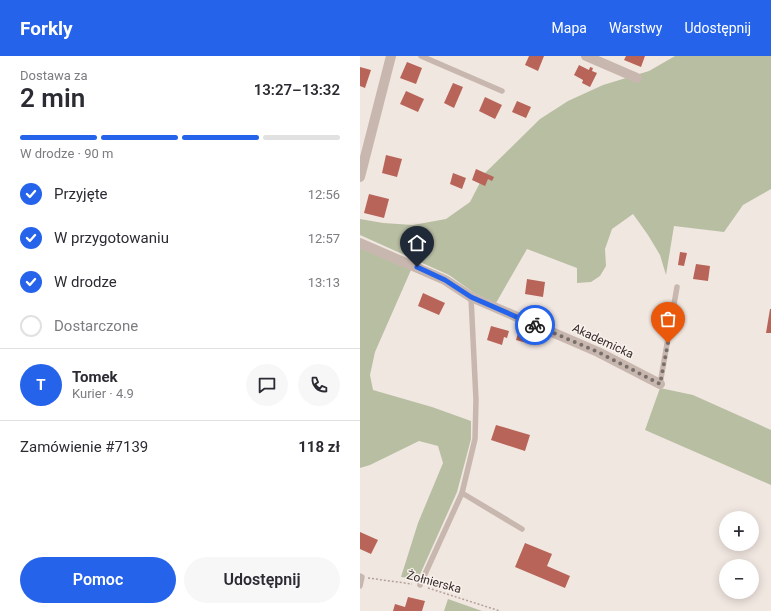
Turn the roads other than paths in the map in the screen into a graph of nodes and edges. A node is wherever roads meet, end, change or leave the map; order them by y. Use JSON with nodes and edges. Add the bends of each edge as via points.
{"nodes":[{"id":1,"x":391,"y":56,"type":"edge"},
{"id":2,"x":421,"y":56,"type":"edge"},
{"id":3,"x":586,"y":56,"type":"edge"},
{"id":4,"x":637,"y":78,"type":"dead end"},
{"id":5,"x":502,"y":91,"type":"dead end"},
{"id":6,"x":360,"y":177,"type":"edge"},
{"id":7,"x":360,"y":243,"type":"edge"},
{"id":8,"x":677,"y":287,"type":"dead end"},
{"id":9,"x":471,"y":297,"type":"junction"},
{"id":10,"x":660,"y":384,"type":"joint"},
{"id":11,"x":462,"y":493,"type":"junction"},
{"id":12,"x":522,"y":529,"type":"dead end"},
{"id":13,"x":361,"y":576,"type":"edge"},
{"id":14,"x":420,"y":585,"type":"road end"},
{"id":15,"x":360,"y":586,"type":"edge"}],
"edges":[{"from":1,"to":6,"type":"street"},
{"from":2,"to":5,"type":"lane"},
{"from":3,"to":4,"type":"street"},
{"from":7,"to":9,"type":"street","name":"Akademicka","via":[[445,280]]},
{"from":8,"to":10,"type":"lane"},
{"from":9,"to":10,"type":"street","name":"Akademicka","via":[[598,352]]},
{"from":9,"to":11,"type":"lane","via":[[476,400],[475,439]]},
{"from":11,"to":12,"type":"lane"},
{"from":11,"to":14,"type":"lane"},
{"from":13,"to":15,"type":"lane"}]}
